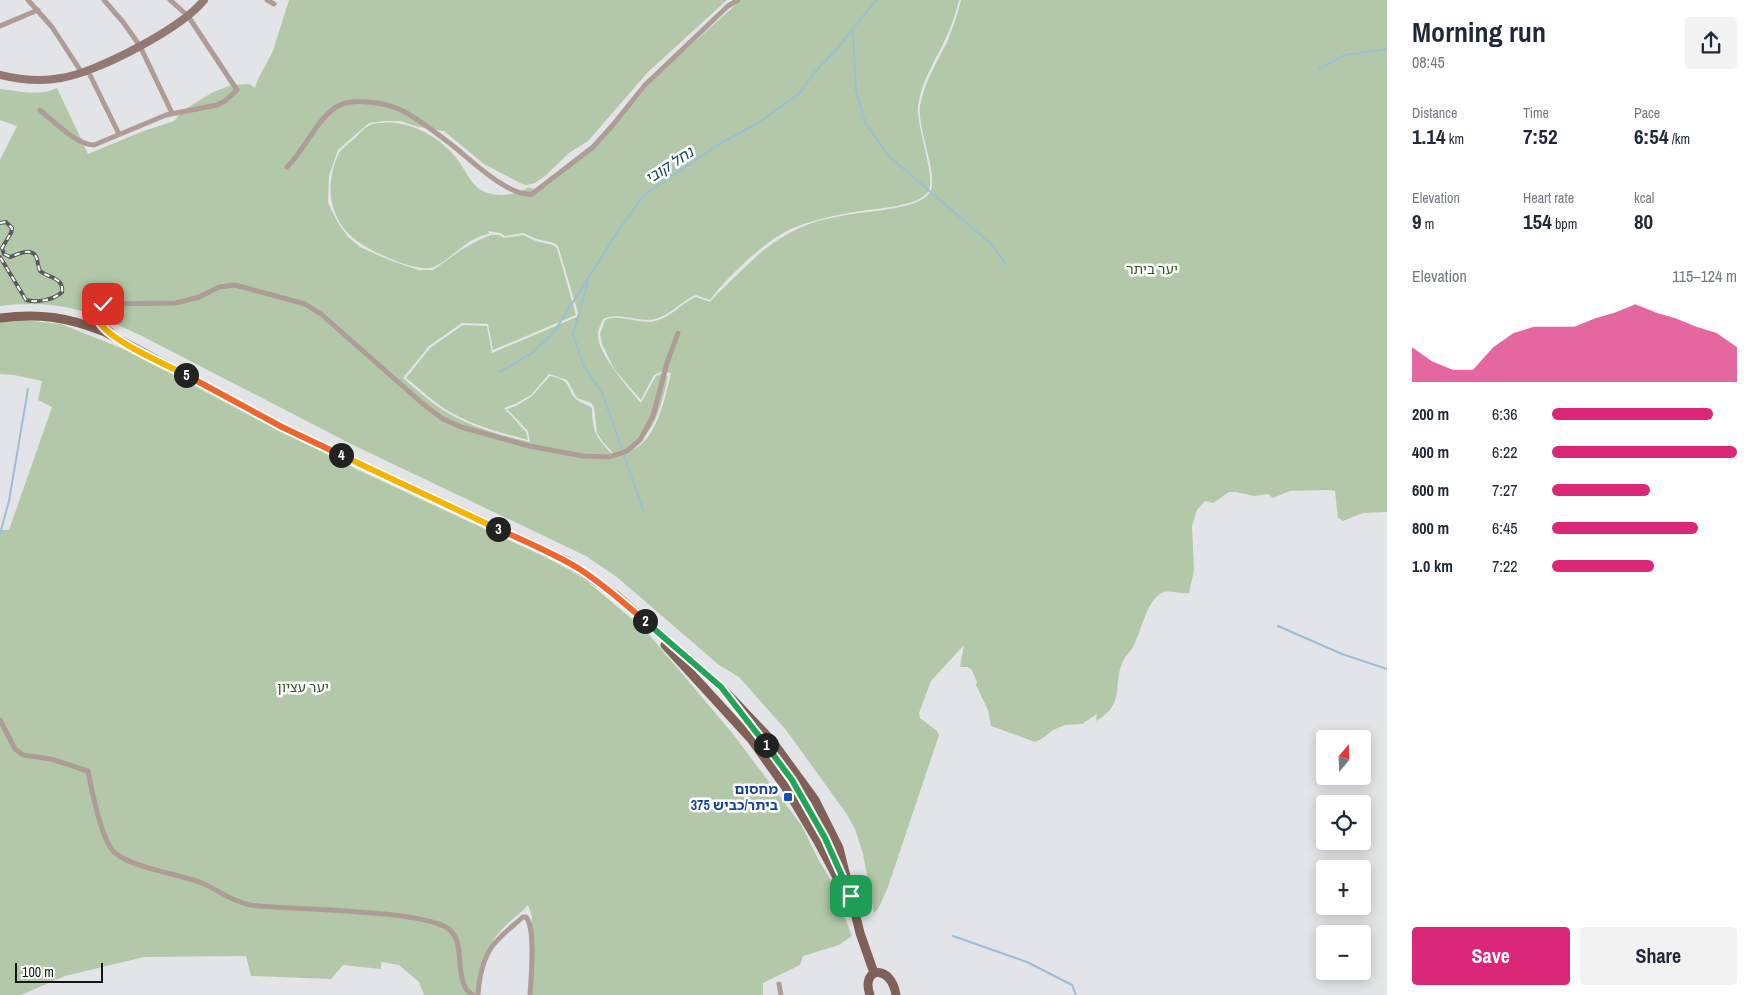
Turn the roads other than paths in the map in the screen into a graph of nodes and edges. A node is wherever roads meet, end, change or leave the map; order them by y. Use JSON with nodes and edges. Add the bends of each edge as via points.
{"nodes":[{"id":1,"x":28,"y":0,"type":"edge"},
{"id":2,"x":104,"y":0,"type":"edge"},
{"id":3,"x":170,"y":0,"type":"edge"},
{"id":4,"x":204,"y":0,"type":"edge"},
{"id":5,"x":266,"y":0,"type":"edge"},
{"id":6,"x":738,"y":0,"type":"edge"},
{"id":7,"x":274,"y":4,"type":"dead end"},
{"id":8,"x":38,"y":10,"type":"junction"},
{"id":9,"x":188,"y":16,"type":"junction"},
{"id":10,"x":0,"y":26,"type":"edge"},
{"id":11,"x":140,"y":46,"type":"junction"},
{"id":12,"x":85,"y":72,"type":"junction"},
{"id":13,"x":0,"y":75,"type":"edge"},
{"id":14,"x":40,"y":110,"type":"dead end"},
{"id":15,"x":172,"y":113,"type":"junction"},
{"id":16,"x":119,"y":134,"type":"junction"},
{"id":17,"x":287,"y":167,"type":"dead end"},
{"id":18,"x":98,"y":304,"type":"junction"},
{"id":19,"x":0,"y":318,"type":"edge"},
{"id":20,"x":86,"y":325,"type":"junction"},
{"id":21,"x":678,"y":333,"type":"dead end"},
{"id":22,"x":122,"y":341,"type":"junction"},
{"id":23,"x":636,"y":613,"type":"junction"},
{"id":24,"x":0,"y":720,"type":"edge"},
{"id":25,"x":856,"y":915,"type":"junction"},
{"id":26,"x":874,"y":973,"type":"junction"},
{"id":27,"x":779,"y":984,"type":"dead end"},
{"id":28,"x":472,"y":995,"type":"edge"},
{"id":29,"x":478,"y":995,"type":"edge"},
{"id":30,"x":530,"y":995,"type":"edge"},
{"id":31,"x":781,"y":995,"type":"edge"},
{"id":32,"x":870,"y":995,"type":"edge"},
{"id":33,"x":896,"y":995,"type":"edge"}],
"edges":[{"from":1,"to":8,"type":"street"},
{"from":2,"to":11,"type":"street"},
{"from":3,"to":9,"type":"street"},
{"from":4,"to":9,"type":"street"},
{"from":5,"to":7,"type":"street"},
{"from":6,"to":17,"type":"street","via":[[645,85],[593,147],[532,194],[526,195],[504,186],[423,125],[383,103],[354,101],[338,106]]},
{"from":8,"to":10,"type":"street"},
{"from":8,"to":12,"type":"street"},
{"from":9,"to":11,"type":"street"},
{"from":9,"to":15,"type":"street","via":[[237,90],[217,105]]},
{"from":11,"to":12,"type":"street"},
{"from":11,"to":15,"type":"street"},
{"from":12,"to":13,"type":"street","via":[[44,80]]},
{"from":12,"to":16,"type":"street"},
{"from":14,"to":16,"type":"street","via":[[85,144],[94,145]]},
{"from":15,"to":16,"type":"street"},
{"from":18,"to":20,"type":"street"},
{"from":18,"to":21,"type":"street","via":[[176,303],[219,287],[235,285],[305,304],[321,314],[443,419],[529,446],[583,456],[609,457],[627,451],[640,440],[653,416]]},
{"from":18,"to":22,"type":"main road","via":[[100,323]]},
{"from":19,"to":20,"type":"main road","via":[[40,315]]},
{"from":20,"to":22,"type":"main road"},
{"from":22,"to":23,"type":"main road","via":[[282,427],[567,561]]},
{"from":23,"to":25,"type":"main road","via":[[751,739],[818,840]]},
{"from":23,"to":25,"type":"main road","via":[[721,687],[792,780],[825,838]]},
{"from":24,"to":28,"type":"street","via":[[15,749],[23,755],[51,759],[88,771],[105,837],[114,853],[250,905],[403,915],[438,923],[451,931],[457,944],[464,986]]},
{"from":25,"to":26,"type":"main road"},
{"from":26,"to":32,"type":"main road","via":[[868,981]]},
{"from":26,"to":33,"type":"main road","via":[[884,973],[891,979]]},
{"from":27,"to":31,"type":"street"},
{"from":29,"to":30,"type":"street","via":[[479,980],[491,947],[522,917],[530,922]]}]}
